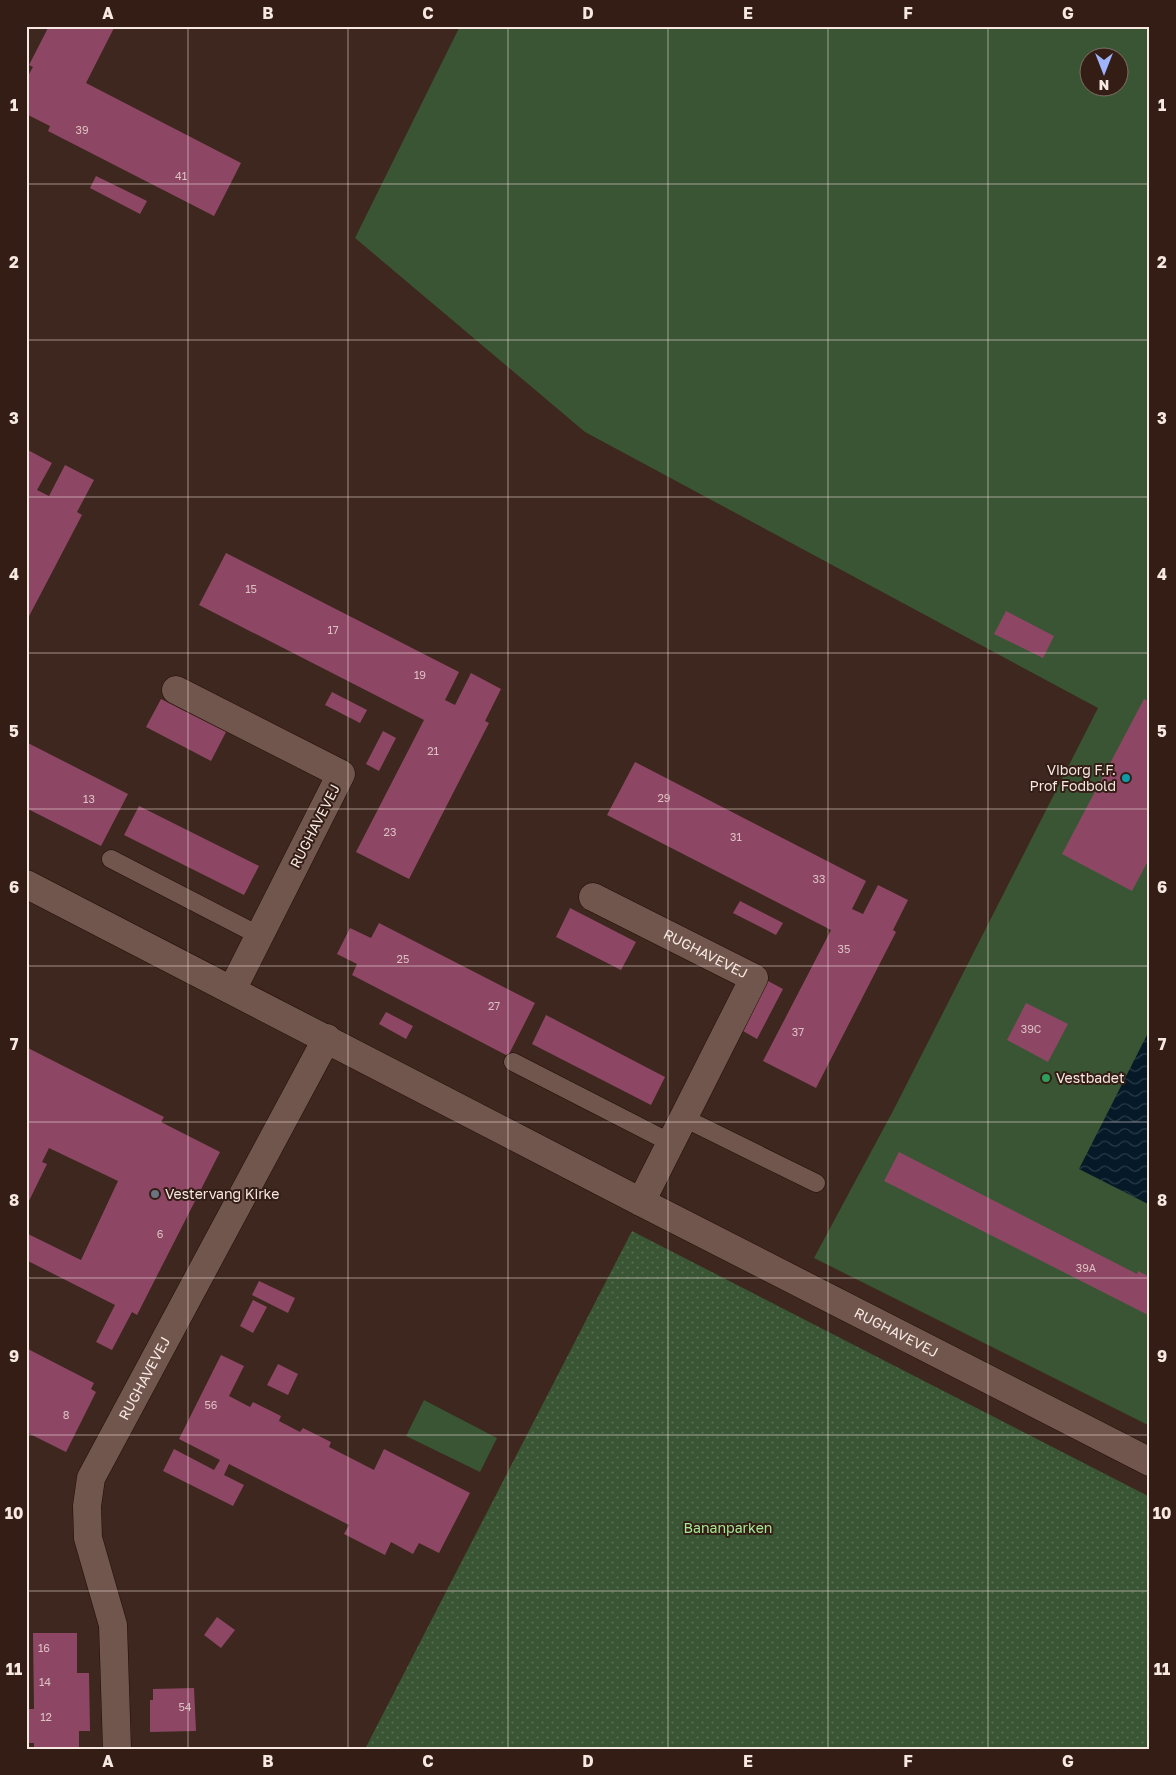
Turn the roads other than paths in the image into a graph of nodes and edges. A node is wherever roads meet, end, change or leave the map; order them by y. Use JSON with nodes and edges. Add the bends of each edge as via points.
{"nodes":[{"id":1,"x":176,"y":690,"type":"dead end"},
{"id":2,"x":111,"y":860,"type":"dead end"},
{"id":3,"x":26,"y":884,"type":"edge"},
{"id":4,"x":593,"y":897,"type":"dead end"},
{"id":5,"x":260,"y":936,"type":"junction"},
{"id":6,"x":232,"y":990,"type":"junction"},
{"id":7,"x":327,"y":1038,"type":"junction"},
{"id":8,"x":513,"y":1062,"type":"dead end"},
{"id":9,"x":684,"y":1118,"type":"junction"},
{"id":10,"x":671,"y":1143,"type":"junction"},
{"id":11,"x":816,"y":1183,"type":"dead end"},
{"id":12,"x":641,"y":1202,"type":"junction"},
{"id":13,"x":1150,"y":1462,"type":"edge"},
{"id":14,"x":117,"y":1749,"type":"edge"}],
"edges":[{"from":1,"to":5,"type":"street","name":"RUGHAVEVEJ","via":[[341,774]]},
{"from":2,"to":5,"type":"lane"},
{"from":3,"to":6,"type":"street","name":"RUGHAVEVEJ"},
{"from":4,"to":9,"type":"street","name":"RUGHAVEVEJ","via":[[754,978]]},
{"from":5,"to":6,"type":"street","name":"RUGHAVEVEJ"},
{"from":6,"to":7,"type":"street","name":"RUGHAVEVEJ"},
{"from":7,"to":12,"type":"street","name":"RUGHAVEVEJ"},
{"from":7,"to":14,"type":"street","name":"RUGHAVEVEJ","via":[[91,1478],[87,1506],[88,1538],[113,1625]]},
{"from":8,"to":10,"type":"lane"},
{"from":9,"to":10,"type":"street","name":"RUGHAVEVEJ"},
{"from":9,"to":11,"type":"lane"},
{"from":10,"to":12,"type":"street","name":"RUGHAVEVEJ"},
{"from":12,"to":13,"type":"street","name":"RUGHAVEVEJ"}]}
